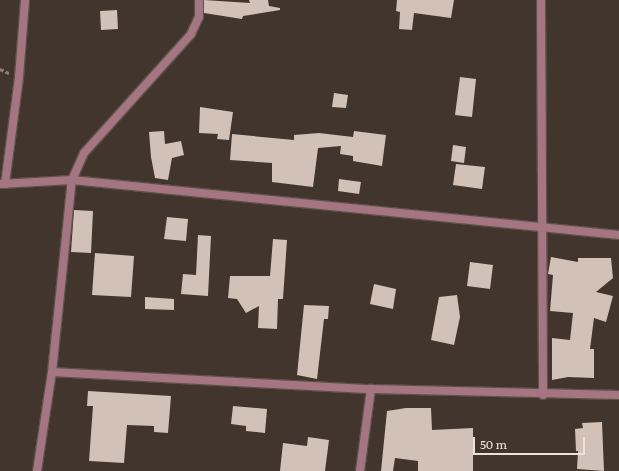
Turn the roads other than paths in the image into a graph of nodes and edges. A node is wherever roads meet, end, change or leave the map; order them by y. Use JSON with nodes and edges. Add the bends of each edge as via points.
{"nodes":[{"id":1,"x":25,"y":0,"type":"edge"},
{"id":2,"x":200,"y":0,"type":"edge"},
{"id":3,"x":541,"y":0,"type":"edge"},
{"id":4,"x":72,"y":180,"type":"junction"},
{"id":5,"x":2,"y":184,"type":"edge"},
{"id":6,"x":542,"y":228,"type":"junction"},
{"id":7,"x":619,"y":234,"type":"edge"},
{"id":8,"x":52,"y":372,"type":"junction"},
{"id":9,"x":371,"y":389,"type":"junction"},
{"id":10,"x":543,"y":395,"type":"junction"},
{"id":11,"x":619,"y":395,"type":"edge"},
{"id":12,"x":38,"y":471,"type":"edge"},
{"id":13,"x":360,"y":471,"type":"edge"}],
"edges":[{"from":1,"to":5,"type":"street","via":[[19,77]]},
{"from":2,"to":4,"type":"street","via":[[199,17],[191,34],[84,153]]},
{"from":3,"to":6,"type":"street"},
{"from":4,"to":5,"type":"street"},
{"from":4,"to":6,"type":"street"},
{"from":4,"to":8,"type":"street"},
{"from":6,"to":7,"type":"street"},
{"from":6,"to":10,"type":"street"},
{"from":8,"to":9,"type":"street"},
{"from":8,"to":12,"type":"street"},
{"from":9,"to":10,"type":"street"},
{"from":9,"to":13,"type":"street"},
{"from":10,"to":11,"type":"street"}]}
